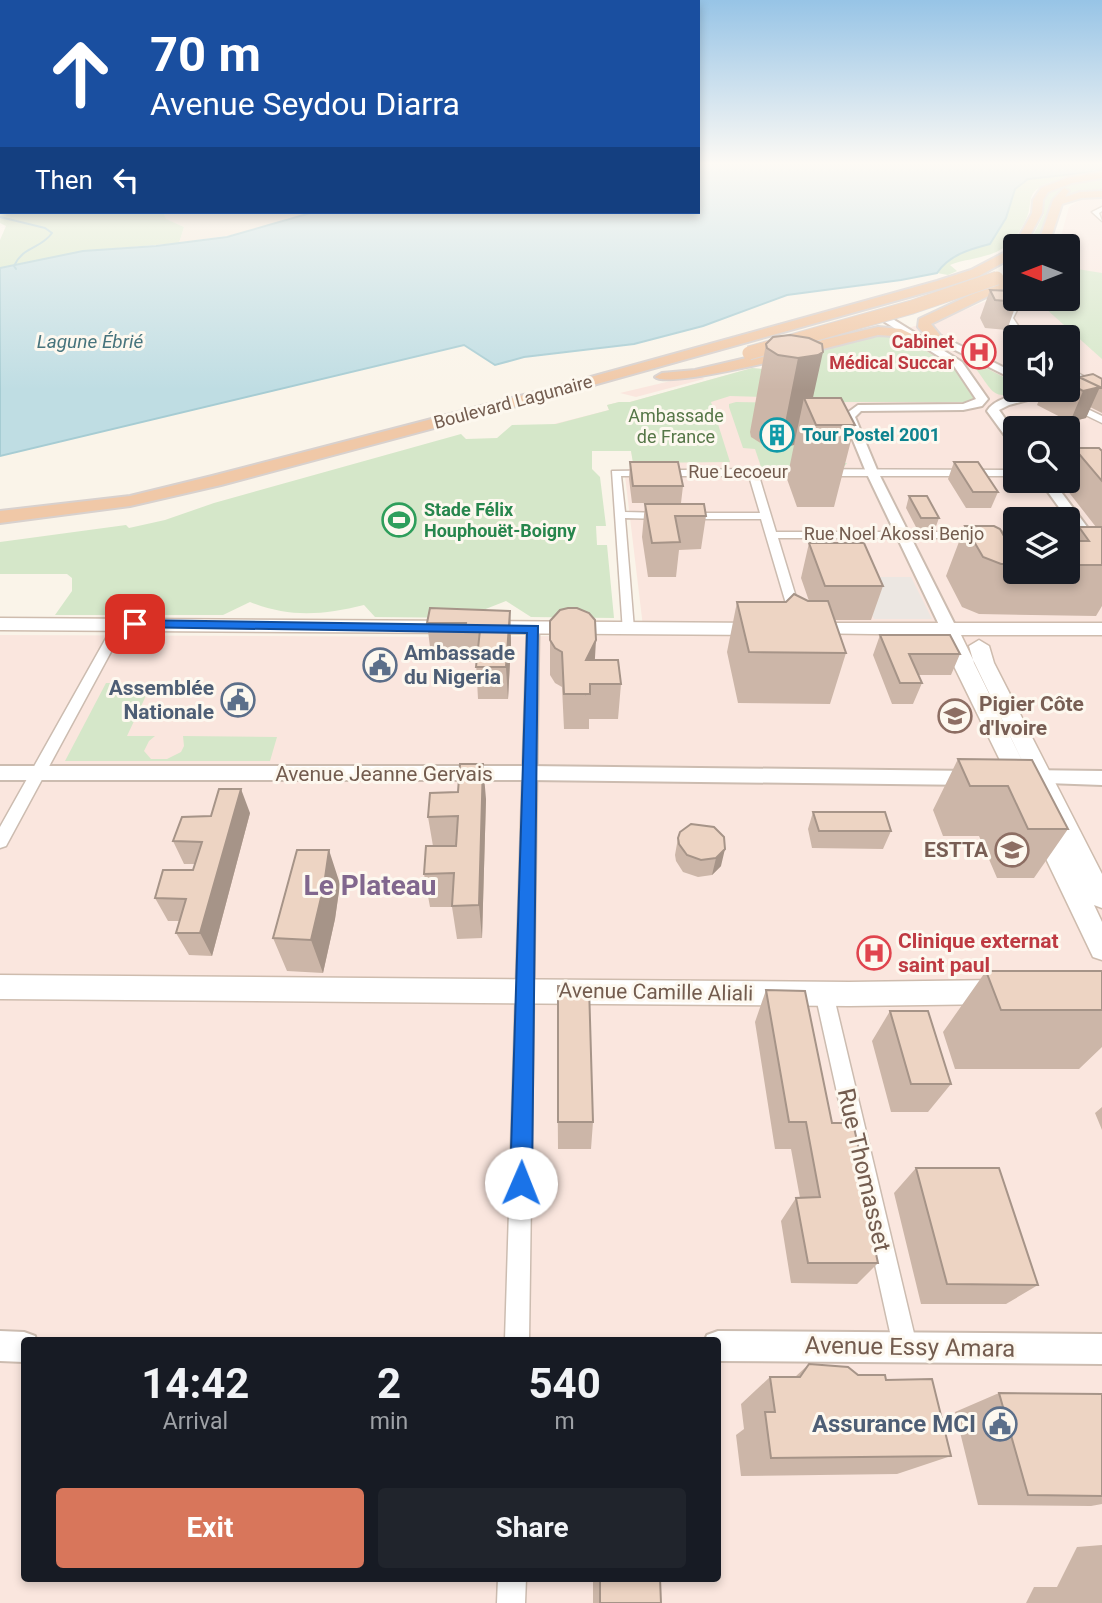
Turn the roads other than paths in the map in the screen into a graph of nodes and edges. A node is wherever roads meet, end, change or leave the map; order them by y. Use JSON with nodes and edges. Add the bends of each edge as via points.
{"nodes":[{"id":1,"x":1003,"y":257,"type":"edge"},
{"id":2,"x":975,"y":273,"type":"junction"},
{"id":3,"x":1003,"y":275,"type":"edge"},
{"id":4,"x":1003,"y":284,"type":"edge"},
{"id":5,"x":902,"y":299,"type":"junction"},
{"id":6,"x":948,"y":310,"type":"junction"},
{"id":7,"x":880,"y":315,"type":"junction"},
{"id":8,"x":829,"y":319,"type":"junction"},
{"id":9,"x":859,"y":334,"type":"junction"},
{"id":10,"x":933,"y":335,"type":"junction"},
{"id":11,"x":733,"y":340,"type":"junction"},
{"id":12,"x":916,"y":340,"type":"junction"},
{"id":13,"x":968,"y":353,"type":"junction"},
{"id":14,"x":948,"y":357,"type":"junction"},
{"id":15,"x":1003,"y":371,"type":"edge"},
{"id":16,"x":662,"y":377,"type":"junction"},
{"id":17,"x":970,"y":379,"type":"junction"},
{"id":18,"x":1003,"y":401,"type":"edge"},
{"id":19,"x":1005,"y":402,"type":"edge"},
{"id":20,"x":1070,"y":402,"type":"edge"},
{"id":21,"x":964,"y":407,"type":"junction"},
{"id":22,"x":993,"y":411,"type":"junction"},
{"id":23,"x":1102,"y":420,"type":"edge"},
{"id":24,"x":1003,"y":425,"type":"edge"},
{"id":25,"x":753,"y":472,"type":"junction"},
{"id":26,"x":872,"y":472,"type":"junction"},
{"id":27,"x":1003,"y":474,"type":"edge"},
{"id":28,"x":1055,"y":493,"type":"edge"},
{"id":29,"x":619,"y":515,"type":"junction"},
{"id":30,"x":767,"y":516,"type":"junction"},
{"id":31,"x":0,"y":517,"type":"edge"},
{"id":32,"x":0,"y":534,"type":"edge"},
{"id":33,"x":1080,"y":534,"type":"edge"},
{"id":34,"x":1085,"y":534,"type":"junction"},
{"id":35,"x":773,"y":535,"type":"junction"},
{"id":36,"x":902,"y":535,"type":"junction"},
{"id":37,"x":1003,"y":535,"type":"edge"},
{"id":38,"x":1102,"y":535,"type":"edge"},
{"id":39,"x":1102,"y":557,"type":"edge"},
{"id":40,"x":0,"y":624,"type":"edge"},
{"id":41,"x":120,"y":624,"type":"junction"},
{"id":42,"x":533,"y":629,"type":"junction"},
{"id":43,"x":628,"y":629,"type":"junction"},
{"id":44,"x":800,"y":629,"type":"junction"},
{"id":45,"x":949,"y":629,"type":"junction"},
{"id":46,"x":1102,"y":629,"type":"edge"},
{"id":47,"x":1102,"y":642,"type":"edge"},
{"id":48,"x":979,"y":646,"type":"junction"},
{"id":49,"x":0,"y":773,"type":"edge"},
{"id":50,"x":38,"y":773,"type":"junction"},
{"id":51,"x":528,"y":773,"type":"junction"},
{"id":52,"x":1014,"y":777,"type":"junction"},
{"id":53,"x":1102,"y":778,"type":"edge"},
{"id":54,"x":0,"y":842,"type":"edge"},
{"id":55,"x":1102,"y":898,"type":"edge"},
{"id":56,"x":1102,"y":949,"type":"edge"},
{"id":57,"x":0,"y":987,"type":"edge"},
{"id":58,"x":526,"y":990,"type":"junction"},
{"id":59,"x":1022,"y":992,"type":"edge"},
{"id":60,"x":824,"y":993,"type":"junction"},
{"id":61,"x":517,"y":1337,"type":"edge"},
{"id":62,"x":0,"y":1346,"type":"edge"},
{"id":63,"x":721,"y":1346,"type":"edge"},
{"id":64,"x":905,"y":1346,"type":"junction"},
{"id":65,"x":21,"y":1347,"type":"edge"},
{"id":66,"x":1102,"y":1349,"type":"edge"},
{"id":67,"x":512,"y":1582,"type":"edge"},
{"id":68,"x":511,"y":1603,"type":"edge"}],
"edges":[{"from":1,"to":2,"type":"highway","name":"Boulevard Lagunaire"},
{"from":2,"to":5,"type":"highway","via":[[959,284]]},
{"from":2,"to":11,"type":"highway","name":"Boulevard Lagunaire"},
{"from":3,"to":16,"type":"highway","name":"Boulevard Lagunaire","bridge":true,"via":[[912,307]]},
{"from":4,"to":6,"type":"highway"},
{"from":5,"to":6,"type":"highway","via":[[899,305],[916,313]]},
{"from":5,"to":7,"type":"highway","via":[[882,307]]},
{"from":6,"to":10,"type":"highway","via":[[924,322]]},
{"from":7,"to":8,"type":"highway"},
{"from":7,"to":10,"type":"street"},
{"from":7,"to":12,"type":"street"},
{"from":8,"to":9,"type":"highway","via":[[856,323],[863,328]]},
{"from":8,"to":11,"type":"highway"},
{"from":9,"to":12,"type":"highway","via":[[890,331]]},
{"from":9,"to":16,"type":"highway"},
{"from":10,"to":13,"type":"street"},
{"from":11,"to":31,"type":"highway","name":"Boulevard Lagunaire","via":[[215,481],[130,500]]},
{"from":12,"to":14,"type":"street"},
{"from":13,"to":14,"type":"street","via":[[952,352]]},
{"from":13,"to":15,"type":"street"},
{"from":14,"to":17,"type":"street"},
{"from":16,"to":32,"type":"highway","name":"Boulevard Lagunaire","via":[[194,503]]},
{"from":17,"to":18,"type":"street"},
{"from":17,"to":21,"type":"street","via":[[982,402]]},
{"from":19,"to":22,"type":"street"},
{"from":20,"to":23,"type":"street"},
{"from":21,"to":22,"type":"street"},
{"from":21,"to":26,"type":"street","via":[[867,407],[851,412],[851,423]]},
{"from":22,"to":24,"type":"street"},
{"from":25,"to":26,"type":"street","name":"Rue Lecoeur"},
{"from":25,"to":29,"type":"street","name":"Rue Lecoeur","via":[[617,474]]},
{"from":25,"to":30,"type":"street"},
{"from":26,"to":27,"type":"street","name":"Rue Lecoeur"},
{"from":26,"to":36,"type":"street"},
{"from":28,"to":34,"type":"street"},
{"from":29,"to":30,"type":"street"},
{"from":29,"to":43,"type":"street","name":"Rue Lecoeur"},
{"from":30,"to":35,"type":"street"},
{"from":33,"to":34,"type":"street"},
{"from":34,"to":38,"type":"street"},
{"from":34,"to":39,"type":"street"},
{"from":35,"to":36,"type":"street","name":"Rue Noel Akossi Benjo"},
{"from":35,"to":44,"type":"street"},
{"from":36,"to":37,"type":"street","name":"Rue Noel Akossi Benjo"},
{"from":36,"to":45,"type":"street"},
{"from":40,"to":41,"type":"main road"},
{"from":41,"to":42,"type":"main road"},
{"from":41,"to":50,"type":"street"},
{"from":42,"to":43,"type":"main road"},
{"from":42,"to":51,"type":"street"},
{"from":43,"to":44,"type":"main road"},
{"from":44,"to":45,"type":"main road"},
{"from":45,"to":46,"type":"main road"},
{"from":45,"to":48,"type":"main road"},
{"from":45,"to":52,"type":"main road"},
{"from":47,"to":48,"type":"main road"},
{"from":48,"to":52,"type":"main road"},
{"from":49,"to":50,"type":"street","name":"Avenue Jeanne Gervais"},
{"from":50,"to":51,"type":"street","name":"Avenue Jeanne Gervais"},
{"from":50,"to":54,"type":"street"},
{"from":51,"to":52,"type":"street","name":"Avenue Jeanne Gervais"},
{"from":51,"to":58,"type":"street"},
{"from":52,"to":53,"type":"street","name":"Avenue Jeanne Gervais"},
{"from":52,"to":55,"type":"main road"},
{"from":52,"to":56,"type":"main road"},
{"from":57,"to":58,"type":"main road","name":"Avenue Camille Aliali"},
{"from":58,"to":60,"type":"main road","name":"Avenue Camille Aliali"},
{"from":58,"to":61,"type":"street"},
{"from":59,"to":60,"type":"main road","name":"Avenue Camille Aliali"},
{"from":60,"to":64,"type":"street","name":"Rue Thomasset"},
{"from":62,"to":65,"type":"street"},
{"from":63,"to":64,"type":"street","name":"Avenue Essy Amara"},
{"from":64,"to":66,"type":"street","name":"Avenue Essy Amara"},
{"from":67,"to":68,"type":"street"}]}
